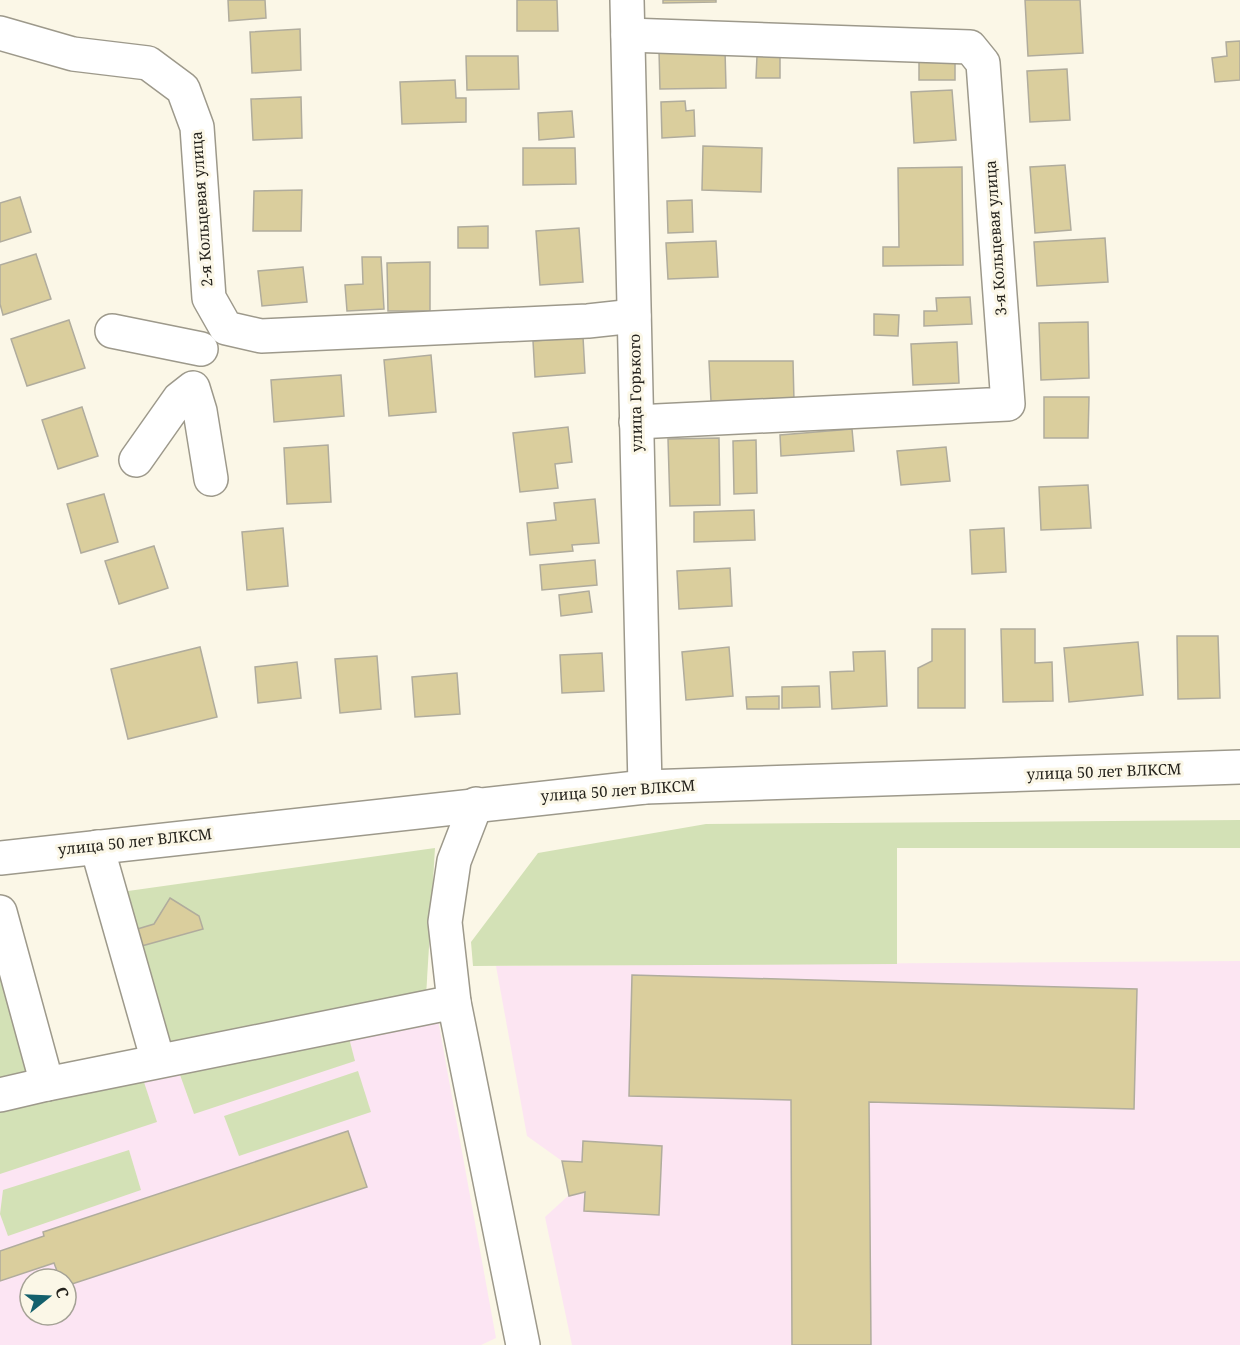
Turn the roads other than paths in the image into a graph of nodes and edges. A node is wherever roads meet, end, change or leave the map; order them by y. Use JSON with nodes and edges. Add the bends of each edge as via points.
{"nodes":[{"id":1,"x":627,"y":0,"type":"edge"},
{"id":2,"x":0,"y":33,"type":"edge"},
{"id":3,"x":628,"y":34,"type":"junction"},
{"id":4,"x":634,"y":316,"type":"junction"},
{"id":5,"x":226,"y":328,"type":"junction"},
{"id":6,"x":112,"y":331,"type":"dead end"},
{"id":7,"x":201,"y":349,"type":"junction"},
{"id":8,"x":193,"y":388,"type":"junction"},
{"id":9,"x":636,"y":422,"type":"junction"},
{"id":10,"x":136,"y":460,"type":"dead end"},
{"id":11,"x":211,"y":479,"type":"dead end"},
{"id":12,"x":1240,"y":767,"type":"edge"},
{"id":13,"x":645,"y":787,"type":"junction"},
{"id":14,"x":476,"y":804,"type":"junction"},
{"id":15,"x":97,"y":847,"type":"junction"},
{"id":16,"x":0,"y":858,"type":"edge"},
{"id":17,"x":0,"y":912,"type":"edge"},
{"id":18,"x":454,"y":1002,"type":"junction"},
{"id":19,"x":158,"y":1061,"type":"junction"},
{"id":20,"x":47,"y":1084,"type":"junction"},
{"id":21,"x":0,"y":1095,"type":"edge"},
{"id":22,"x":523,"y":1345,"type":"edge"}],
"edges":[{"from":1,"to":3,"type":"street","name":"улица Горького"},
{"from":2,"to":5,"type":"street","name":"2-я Кольцевая улица","via":[[73,54],[148,63],[183,89],[197,126],[209,298]]},
{"from":3,"to":4,"type":"street","name":"улица Горького"},
{"from":3,"to":9,"type":"street","name":"3-я Кольцевая улица","via":[[970,47],[983,63],[1008,404]]},
{"from":4,"to":5,"type":"street","via":[[261,336]]},
{"from":4,"to":9,"type":"street","name":"улица Горького"},
{"from":5,"to":7,"type":"street"},
{"from":6,"to":7,"type":"street"},
{"from":7,"to":8,"type":"street"},
{"from":8,"to":10,"type":"street","via":[[179,399]]},
{"from":8,"to":11,"type":"street","via":[[201,411]]},
{"from":9,"to":13,"type":"street","name":"улица Горького"},
{"from":12,"to":13,"type":"street","name":"улица 50 лет ВЛКСМ"},
{"from":13,"to":14,"type":"street","name":"улица 50 лет ВЛКСМ"},
{"from":14,"to":15,"type":"street","name":"улица 50 лет ВЛКСМ"},
{"from":14,"to":18,"type":"street","via":[[454,861],[445,922]]},
{"from":15,"to":16,"type":"street","name":"улица 50 лет ВЛКСМ"},
{"from":15,"to":19,"type":"street"},
{"from":17,"to":20,"type":"street"},
{"from":18,"to":19,"type":"street"},
{"from":18,"to":22,"type":"street"},
{"from":19,"to":20,"type":"street"},
{"from":20,"to":21,"type":"street"}]}
